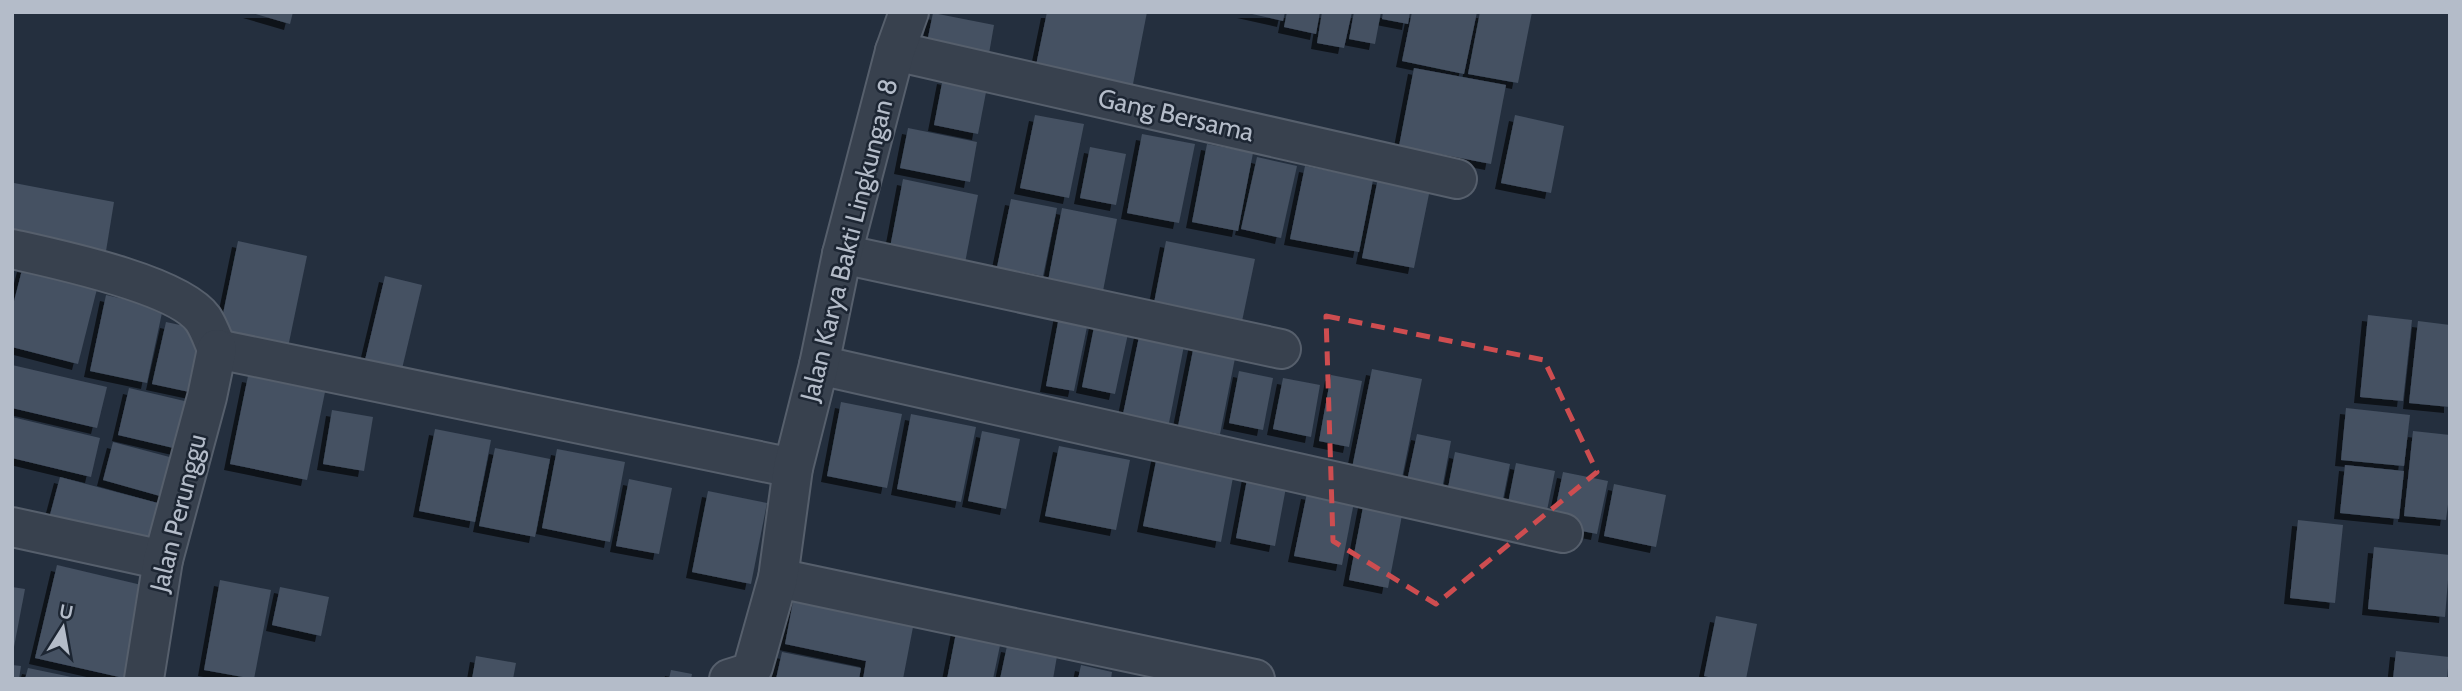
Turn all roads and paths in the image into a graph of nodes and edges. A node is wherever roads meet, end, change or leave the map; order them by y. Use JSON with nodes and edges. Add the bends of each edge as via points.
{"nodes":[{"id":1,"x":909,"y":12,"type":"edge"},
{"id":2,"x":895,"y":51,"type":"junction"},
{"id":3,"x":1457,"y":179,"type":"dead end"},
{"id":4,"x":12,"y":249,"type":"edge"},
{"id":5,"x":842,"y":254,"type":"junction"},
{"id":6,"x":217,"y":349,"type":"junction"},
{"id":7,"x":1281,"y":349,"type":"dead end"},
{"id":8,"x":819,"y":365,"type":"junction"},
{"id":9,"x":793,"y":468,"type":"junction"},
{"id":10,"x":12,"y":527,"type":"edge"},
{"id":11,"x":1563,"y":533,"type":"dead end"},
{"id":12,"x":163,"y":560,"type":"junction"},
{"id":13,"x":779,"y":578,"type":"junction"},
{"id":14,"x":145,"y":679,"type":"edge"},
{"id":15,"x":729,"y":679,"type":"edge"},
{"id":16,"x":1255,"y":679,"type":"edge"}],
"edges":[{"from":1,"to":2,"type":"street","name":"Jalan Karya Bakti Lingkungan 8"},
{"from":2,"to":3,"type":"street","name":"Gang Bersama"},
{"from":2,"to":5,"type":"street","name":"Jalan Karya Bakti Lingkungan 8"},
{"from":4,"to":6,"type":"street","via":[[96,268],[179,299],[203,319]]},
{"from":5,"to":7,"type":"street"},
{"from":5,"to":8,"type":"street","name":"Jalan Karya Bakti Lingkungan 8"},
{"from":6,"to":9,"type":"street"},
{"from":6,"to":12,"type":"street","name":"Jalan Perunggu"},
{"from":8,"to":9,"type":"street","name":"Jalan Karya Bakti Lingkungan 8"},
{"from":8,"to":11,"type":"street"},
{"from":9,"to":13,"type":"street","name":"Jalan Karya Bakti Lingkungan 8"},
{"from":10,"to":12,"type":"street"},
{"from":12,"to":14,"type":"street","name":"Jalan Perunggu"},
{"from":13,"to":15,"type":"street","name":"Jalan Karya Bakti Lingkungan 8","via":[[753,667]]},
{"from":13,"to":16,"type":"street"}]}
